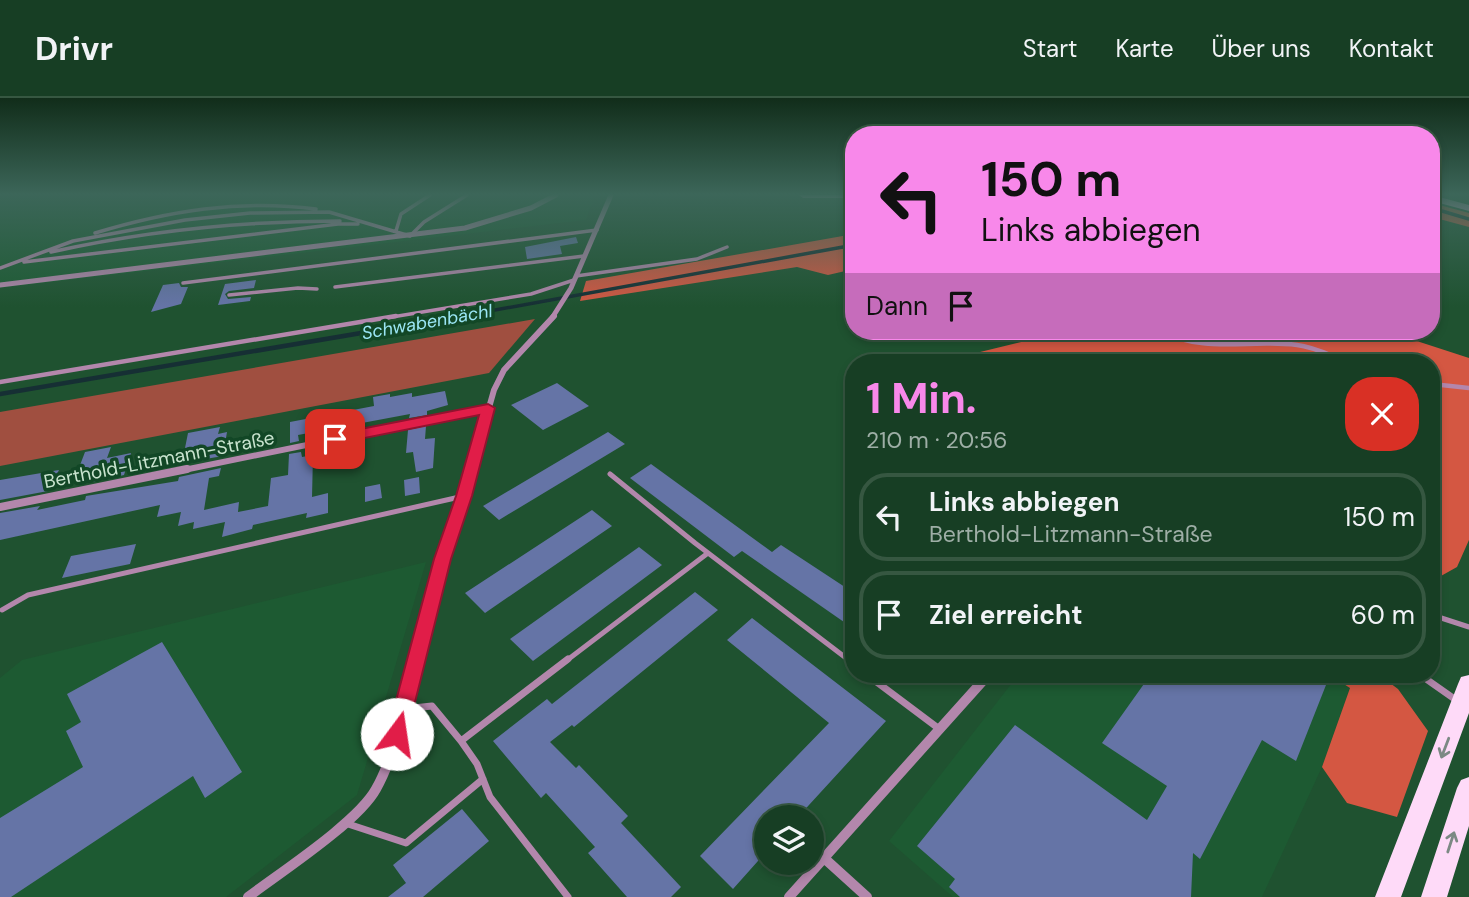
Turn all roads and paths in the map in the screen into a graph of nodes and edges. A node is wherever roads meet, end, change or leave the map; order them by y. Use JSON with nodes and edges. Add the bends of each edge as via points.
{"nodes":[{"id":1,"x":101,"y":232,"type":"edge"},
{"id":2,"x":117,"y":232,"type":"edge"},
{"id":3,"x":182,"y":232,"type":"edge"},
{"id":4,"x":265,"y":232,"type":"edge"},
{"id":5,"x":400,"y":232,"type":"edge"},
{"id":6,"x":414,"y":232,"type":"edge"},
{"id":7,"x":431,"y":232,"type":"edge"},
{"id":8,"x":579,"y":232,"type":"edge"},
{"id":9,"x":596,"y":232,"type":"edge"},
{"id":10,"x":410,"y":236,"type":"junction"},
{"id":11,"x":73,"y":242,"type":"junction"},
{"id":12,"x":727,"y":247,"type":"dead end"},
{"id":13,"x":584,"y":256,"type":"junction"},
{"id":14,"x":30,"y":257,"type":"junction"},
{"id":15,"x":1,"y":267,"type":"edge"},
{"id":16,"x":575,"y":278,"type":"junction"},
{"id":17,"x":183,"y":283,"type":"dead end"},
{"id":18,"x":0,"y":285,"type":"edge"},
{"id":19,"x":335,"y":287,"type":"dead end"},
{"id":20,"x":317,"y":289,"type":"dead end"},
{"id":21,"x":229,"y":295,"type":"dead end"},
{"id":22,"x":1178,"y":340,"type":"edge"},
{"id":23,"x":1327,"y":354,"type":"edge"},
{"id":24,"x":0,"y":382,"type":"edge"},
{"id":25,"x":1440,"y":385,"type":"edge"},
{"id":26,"x":1469,"y":388,"type":"edge"},
{"id":27,"x":488,"y":408,"type":"junction"},
{"id":28,"x":610,"y":474,"type":"dead end"},
{"id":29,"x":464,"y":496,"type":"junction"},
{"id":30,"x":0,"y":507,"type":"edge"},
{"id":31,"x":708,"y":553,"type":"junction"},
{"id":32,"x":2,"y":610,"type":"dead end"},
{"id":33,"x":1440,"y":617,"type":"edge"},
{"id":34,"x":1469,"y":626,"type":"edge"},
{"id":35,"x":845,"y":657,"type":"edge"},
{"id":36,"x":878,"y":683,"type":"edge"},
{"id":37,"x":980,"y":683,"type":"edge"},
{"id":38,"x":1440,"y":683,"type":"edge"},
{"id":39,"x":1465,"y":694,"type":"edge"},
{"id":40,"x":403,"y":709,"type":"junction"},
{"id":41,"x":938,"y":728,"type":"junction"},
{"id":42,"x":461,"y":741,"type":"junction"},
{"id":43,"x":483,"y":779,"type":"junction"},
{"id":44,"x":1469,"y":788,"type":"edge"},
{"id":45,"x":345,"y":823,"type":"junction"},
{"id":46,"x":824,"y":858,"type":"joint"},
{"id":47,"x":809,"y":875,"type":"edge"},
{"id":48,"x":248,"y":897,"type":"edge"},
{"id":49,"x":568,"y":897,"type":"edge"},
{"id":50,"x":789,"y":897,"type":"edge"},
{"id":51,"x":867,"y":897,"type":"edge"},
{"id":52,"x":1388,"y":897,"type":"edge"},
{"id":53,"x":1434,"y":897,"type":"edge"}],
"edges":[{"from":1,"to":11,"type":"lane"},
{"from":2,"to":11,"type":"lane"},
{"from":3,"to":14,"type":"lane","via":[[100,242]]},
{"from":4,"to":15,"type":"lane","via":[[40,258]]},
{"from":5,"to":10,"type":"lane"},
{"from":6,"to":10,"type":"lane"},
{"from":7,"to":10,"type":"street"},
{"from":8,"to":17,"type":"lane"},
{"from":9,"to":13,"type":"street"},
{"from":10,"to":18,"type":"street"},
{"from":11,"to":14,"type":"lane"},
{"from":12,"to":16,"type":"lane","via":[[697,259]]},
{"from":13,"to":16,"type":"street"},
{"from":13,"to":19,"type":"lane"},
{"from":14,"to":15,"type":"lane"},
{"from":16,"to":24,"type":"lane","via":[[531,293]]},
{"from":16,"to":27,"type":"street","via":[[558,312],[504,370]]},
{"from":20,"to":21,"type":"lane"},
{"from":22,"to":23,"type":"lane","via":[[1191,346],[1296,345]]},
{"from":25,"to":26,"type":"lane"},
{"from":27,"to":29,"type":"street"},
{"from":27,"to":30,"type":"street","name":"Berthold-Litzmann-Straße"},
{"from":28,"to":31,"type":"lane"},
{"from":29,"to":32,"type":"lane","via":[[28,595]]},
{"from":29,"to":40,"type":"street","via":[[442,559]]},
{"from":31,"to":35,"type":"lane"},
{"from":31,"to":42,"type":"lane"},
{"from":33,"to":34,"type":"lane"},
{"from":36,"to":41,"type":"lane"},
{"from":37,"to":41,"type":"street"},
{"from":38,"to":39,"type":"lane"},
{"from":39,"to":52,"type":"main road","one_way":true},
{"from":40,"to":42,"type":"lane","via":[[432,706]]},
{"from":40,"to":45,"type":"street","via":[[376,790]]},
{"from":41,"to":46,"type":"street"},
{"from":42,"to":43,"type":"lane"},
{"from":43,"to":45,"type":"lane","via":[[406,843]]},
{"from":43,"to":49,"type":"lane","via":[[490,797]]},
{"from":53,"to":44,"type":"main road","one_way":true},
{"from":45,"to":48,"type":"street"},
{"from":46,"to":51,"type":"street"},
{"from":47,"to":50,"type":"street"}]}
